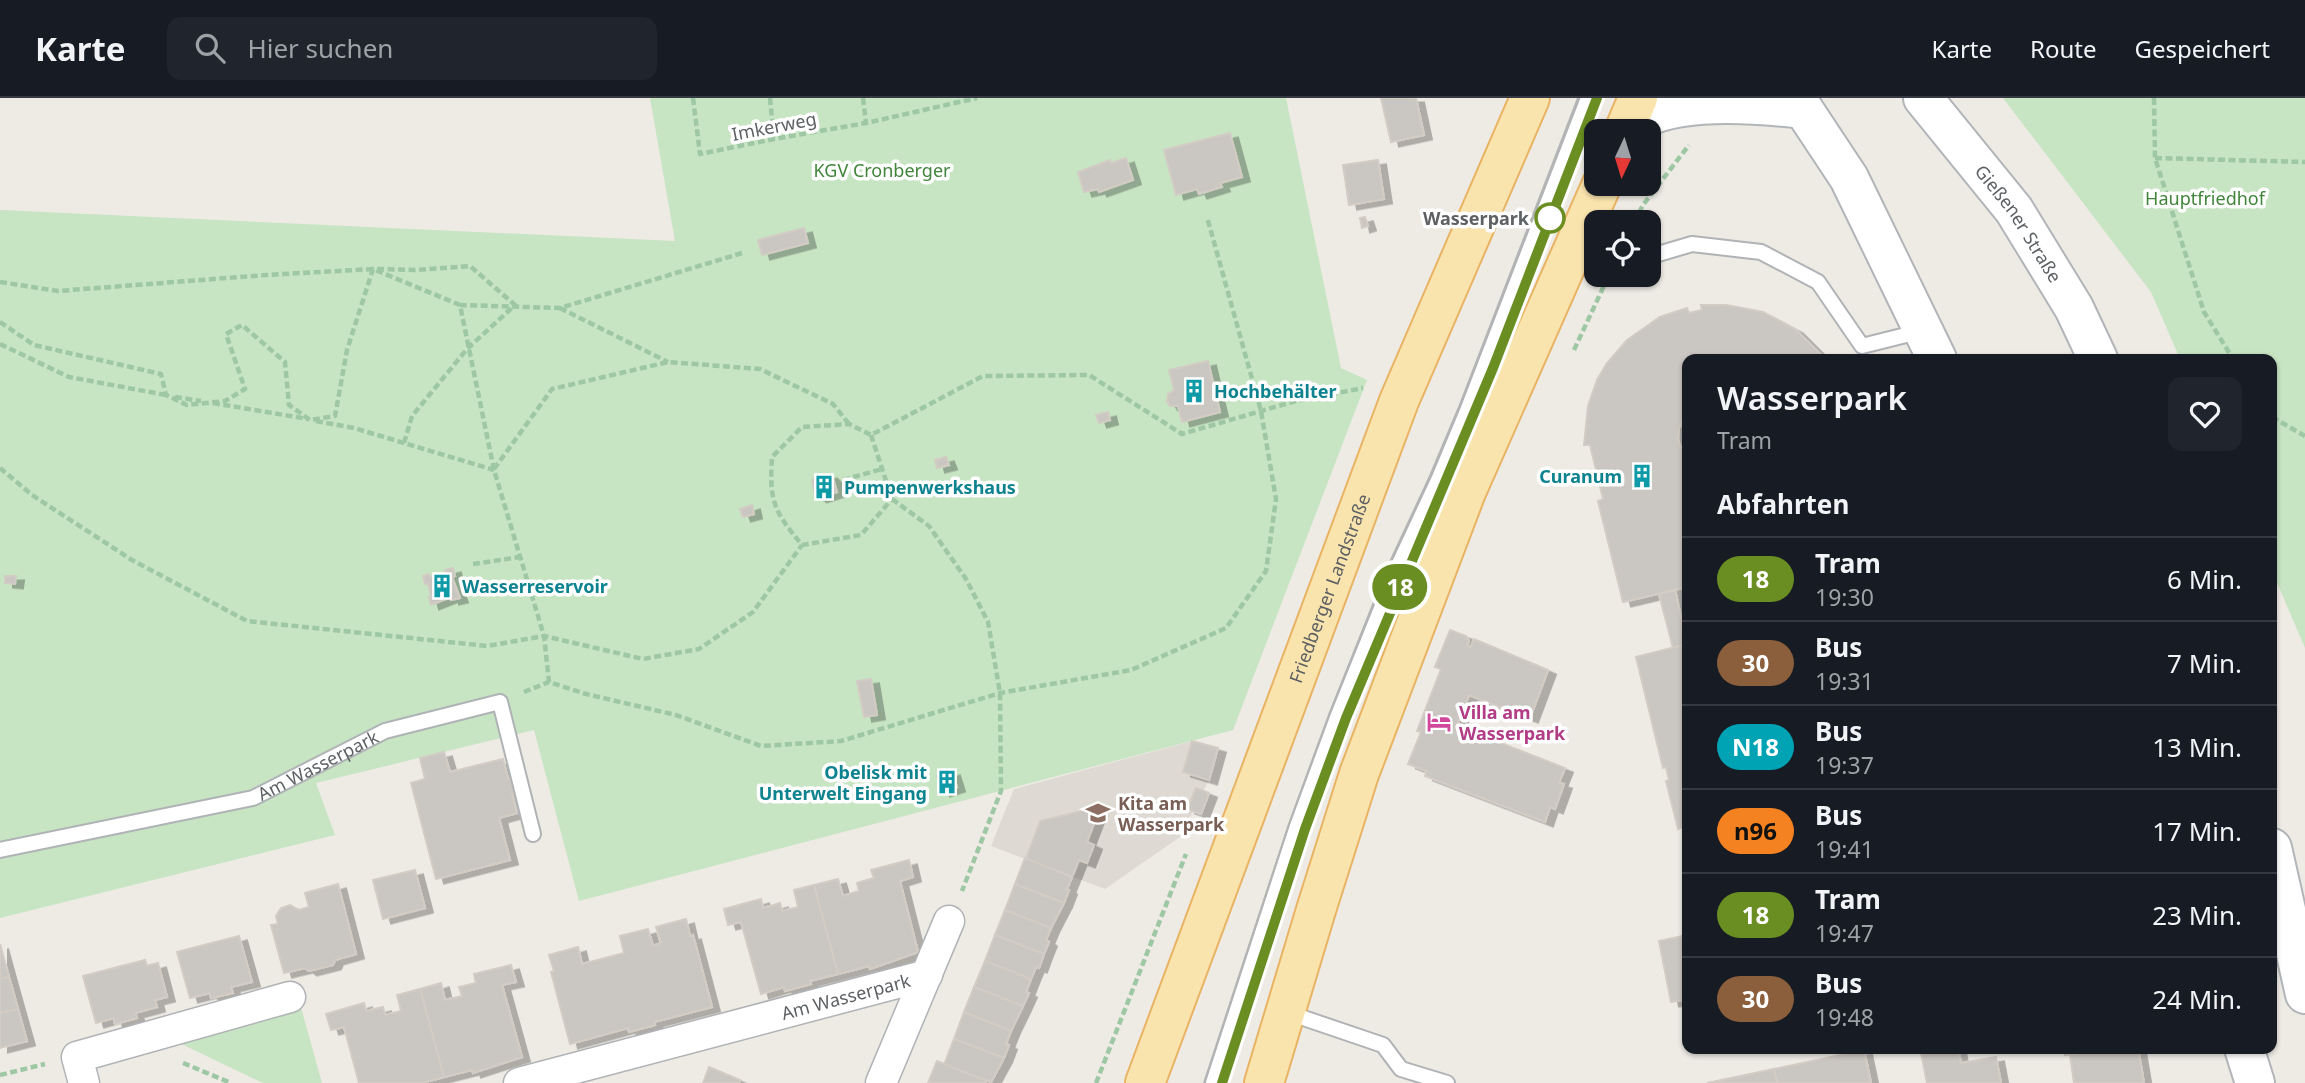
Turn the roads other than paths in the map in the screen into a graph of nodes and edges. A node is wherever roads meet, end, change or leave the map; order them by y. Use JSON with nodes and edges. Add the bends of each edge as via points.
{"nodes":[{"id":1,"x":1530,"y":98,"type":"edge"},
{"id":2,"x":1588,"y":98,"type":"edge"},
{"id":3,"x":1638,"y":98,"type":"edge"},
{"id":4,"x":1923,"y":98,"type":"edge"},
{"id":5,"x":1800,"y":103,"type":"edge"},
{"id":6,"x":1630,"y":119,"type":"edge"},
{"id":7,"x":1643,"y":119,"type":"edge"},
{"id":8,"x":1597,"y":196,"type":"edge"},
{"id":9,"x":1661,"y":253,"type":"edge"},
{"id":10,"x":1930,"y":351,"type":"edge"},
{"id":11,"x":2096,"y":354,"type":"edge"},
{"id":12,"x":533,"y":834,"type":"dead end"},
{"id":13,"x":0,"y":850,"type":"edge"},
{"id":14,"x":2277,"y":870,"type":"edge"},
{"id":15,"x":949,"y":921,"type":"road end"},
{"id":16,"x":927,"y":975,"type":"junction"},
{"id":17,"x":2305,"y":994,"type":"edge"},
{"id":18,"x":290,"y":998,"type":"dead end"},
{"id":19,"x":1285,"y":1012,"type":"junction"},
{"id":20,"x":2246,"y":1054,"type":"edge"},
{"id":21,"x":80,"y":1070,"type":"edge"},
{"id":22,"x":519,"y":1083,"type":"edge"},
{"id":23,"x":881,"y":1083,"type":"edge"},
{"id":24,"x":1145,"y":1083,"type":"edge"},
{"id":25,"x":1213,"y":1083,"type":"edge"},
{"id":26,"x":1264,"y":1083,"type":"edge"},
{"id":27,"x":1447,"y":1083,"type":"edge"},
{"id":28,"x":2255,"y":1083,"type":"edge"}],
"edges":[{"from":1,"to":24,"type":"main road","name":"Friedberger Landstraße","via":[[1399,401]]},
{"from":2,"to":25,"type":"lane","via":[[1467,411],[1342,704]]},
{"from":3,"to":6,"type":"main road"},
{"from":4,"to":11,"type":"main road","name":"Gießener Straße","via":[[2014,210],[2074,308]]},
{"from":5,"to":7,"type":"main road","via":[[1701,102]]},
{"from":5,"to":10,"type":"main road","via":[[1849,178]]},
{"from":8,"to":19,"type":"main road","via":[[1466,492],[1359,774]]},
{"from":9,"to":10,"type":"lane","via":[[1692,244],[1761,252],[1818,282],[1862,346]]},
{"from":12,"to":13,"type":"lane","name":"Am Wasserpark","via":[[500,702],[385,732],[253,798]]},
{"from":14,"to":17,"type":"main road"},
{"from":15,"to":16,"type":"street"},
{"from":16,"to":22,"type":"street","name":"Am Wasserpark"},
{"from":16,"to":23,"type":"street"},
{"from":18,"to":21,"type":"street"},
{"from":19,"to":26,"type":"main road"},
{"from":19,"to":27,"type":"lane","via":[[1383,1045],[1401,1069]]},
{"from":20,"to":28,"type":"main road"}]}
